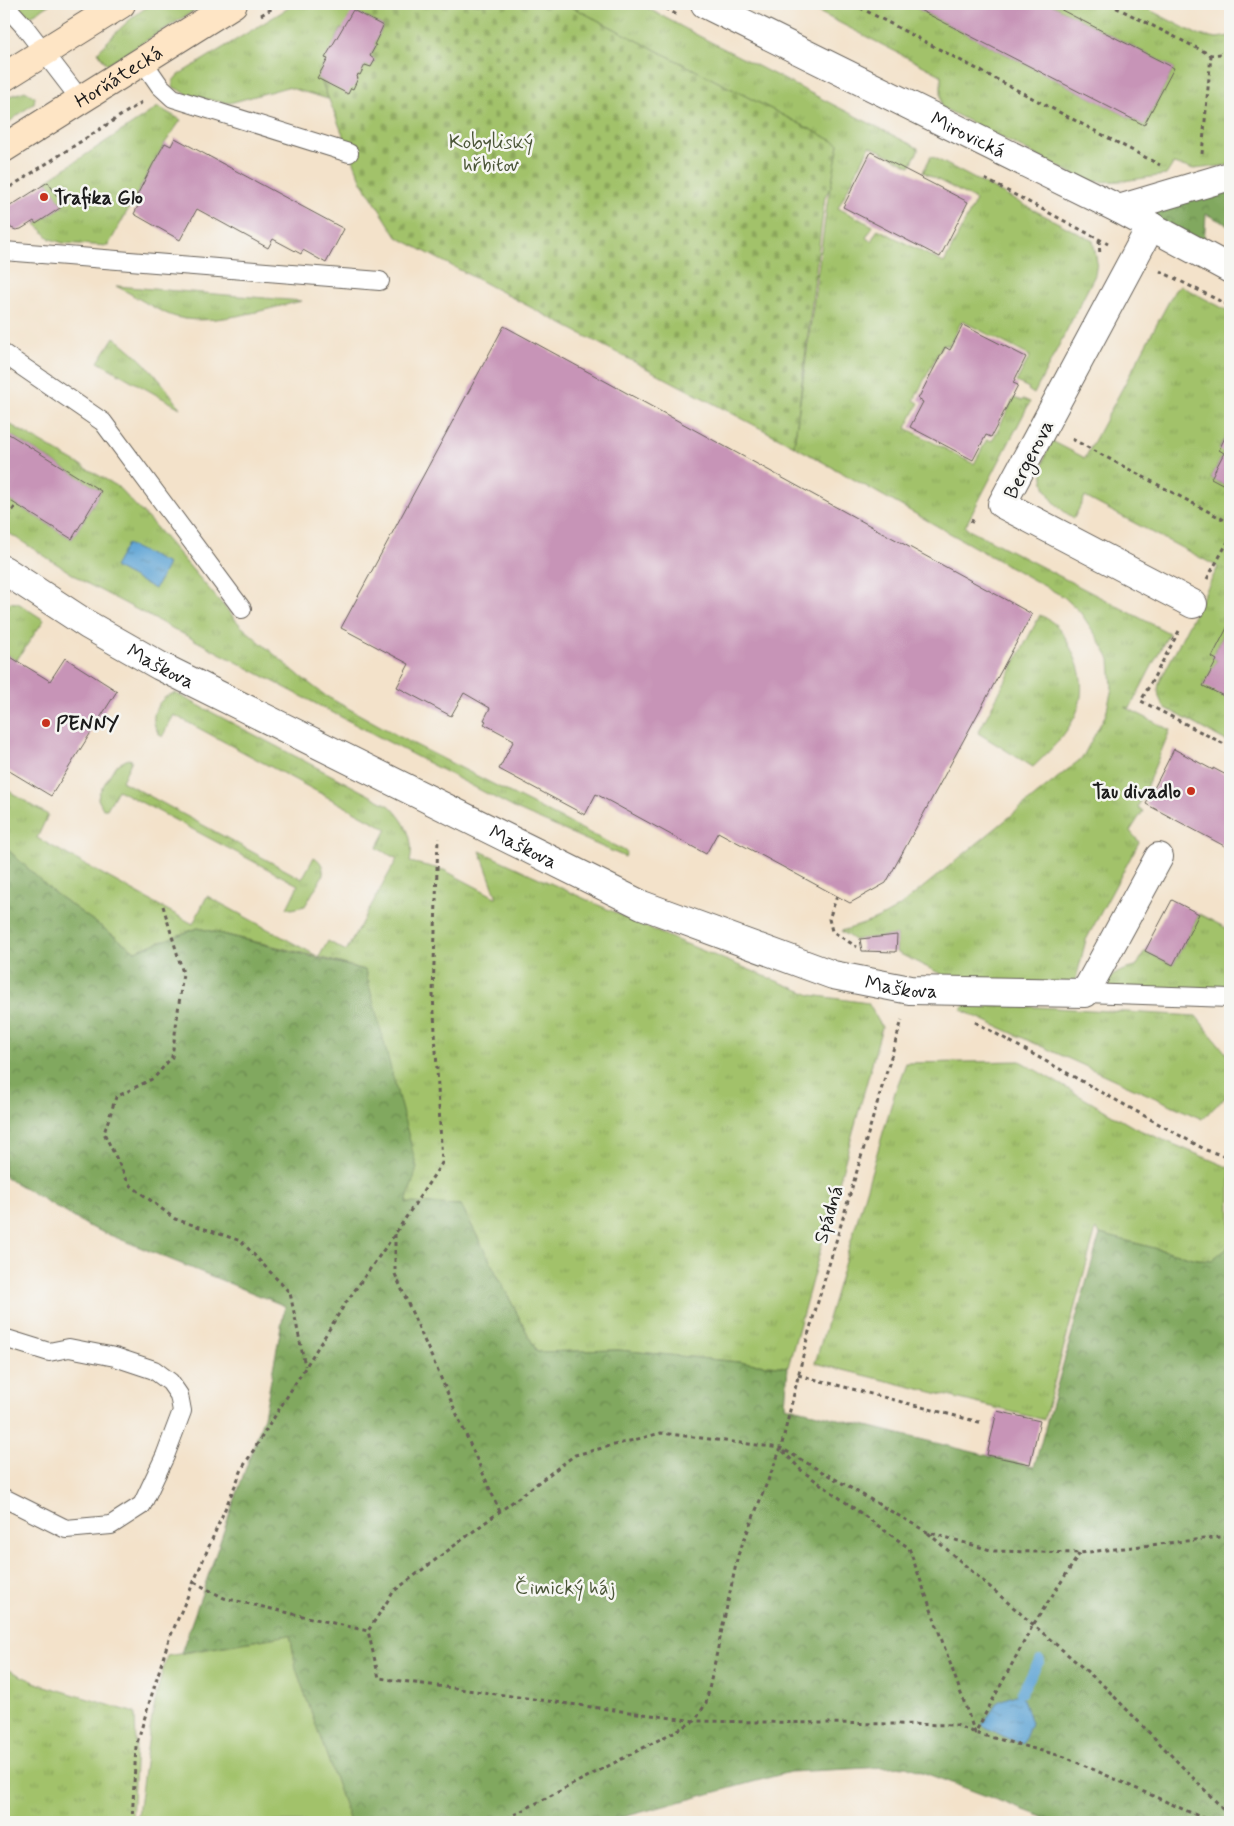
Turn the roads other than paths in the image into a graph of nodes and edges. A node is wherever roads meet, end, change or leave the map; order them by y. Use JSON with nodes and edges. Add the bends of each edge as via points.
{"nodes":[{"id":1,"x":4,"y":4,"type":"edge"},
{"id":2,"x":121,"y":4,"type":"edge"},
{"id":3,"x":233,"y":4,"type":"edge"},
{"id":4,"x":705,"y":4,"type":"edge"},
{"id":5,"x":44,"y":52,"type":"junction"},
{"id":6,"x":142,"y":60,"type":"junction"},
{"id":7,"x":4,"y":77,"type":"edge"},
{"id":8,"x":80,"y":99,"type":"junction"},
{"id":9,"x":4,"y":148,"type":"edge"},
{"id":10,"x":349,"y":153,"type":"dead end"},
{"id":11,"x":1230,"y":176,"type":"edge"},
{"id":12,"x":1119,"y":209,"type":"junction"},
{"id":13,"x":1151,"y":226,"type":"junction"},
{"id":14,"x":4,"y":251,"type":"edge"},
{"id":15,"x":1230,"y":268,"type":"edge"},
{"id":16,"x":380,"y":281,"type":"dead end"},
{"id":17,"x":4,"y":354,"type":"edge"},
{"id":18,"x":4,"y":570,"type":"edge"},
{"id":19,"x":1193,"y":604,"type":"road end"},
{"id":20,"x":242,"y":610,"type":"dead end"},
{"id":21,"x":1159,"y":857,"type":"dead end"},
{"id":22,"x":1085,"y":993,"type":"junction"},
{"id":23,"x":1230,"y":998,"type":"edge"},
{"id":24,"x":4,"y":1338,"type":"edge"},
{"id":25,"x":4,"y":1498,"type":"edge"}],
"edges":[{"from":1,"to":5,"type":"lane"},
{"from":2,"to":5,"type":"main road"},
{"from":3,"to":6,"type":"main road","name":"Horňátecká"},
{"from":4,"to":12,"type":"street","name":"Mirovická"},
{"from":5,"to":7,"type":"main road"},
{"from":5,"to":8,"type":"lane"},
{"from":6,"to":8,"type":"main road","name":"Horňátecká"},
{"from":6,"to":10,"type":"lane","via":[[173,98]]},
{"from":8,"to":9,"type":"main road","name":"Horňátecká"},
{"from":11,"to":12,"type":"street"},
{"from":12,"to":13,"type":"street","name":"Mirovická"},
{"from":13,"to":15,"type":"street","name":"Mirovická"},
{"from":13,"to":19,"type":"street","name":"Bergerova","via":[[1002,504]]},
{"from":14,"to":16,"type":"lane"},
{"from":17,"to":20,"type":"lane","via":[[104,422]]},
{"from":18,"to":22,"type":"street","name":"Maškova","via":[[88,625],[160,666],[642,905],[833,975],[910,990]]},
{"from":21,"to":22,"type":"street"},
{"from":22,"to":23,"type":"lane","name":"Maškova"},
{"from":24,"to":25,"type":"lane","via":[[49,1352],[69,1348],[115,1357],[154,1370],[170,1382],[179,1395],[182,1411],[142,1505],[111,1525],[66,1529]]}]}
